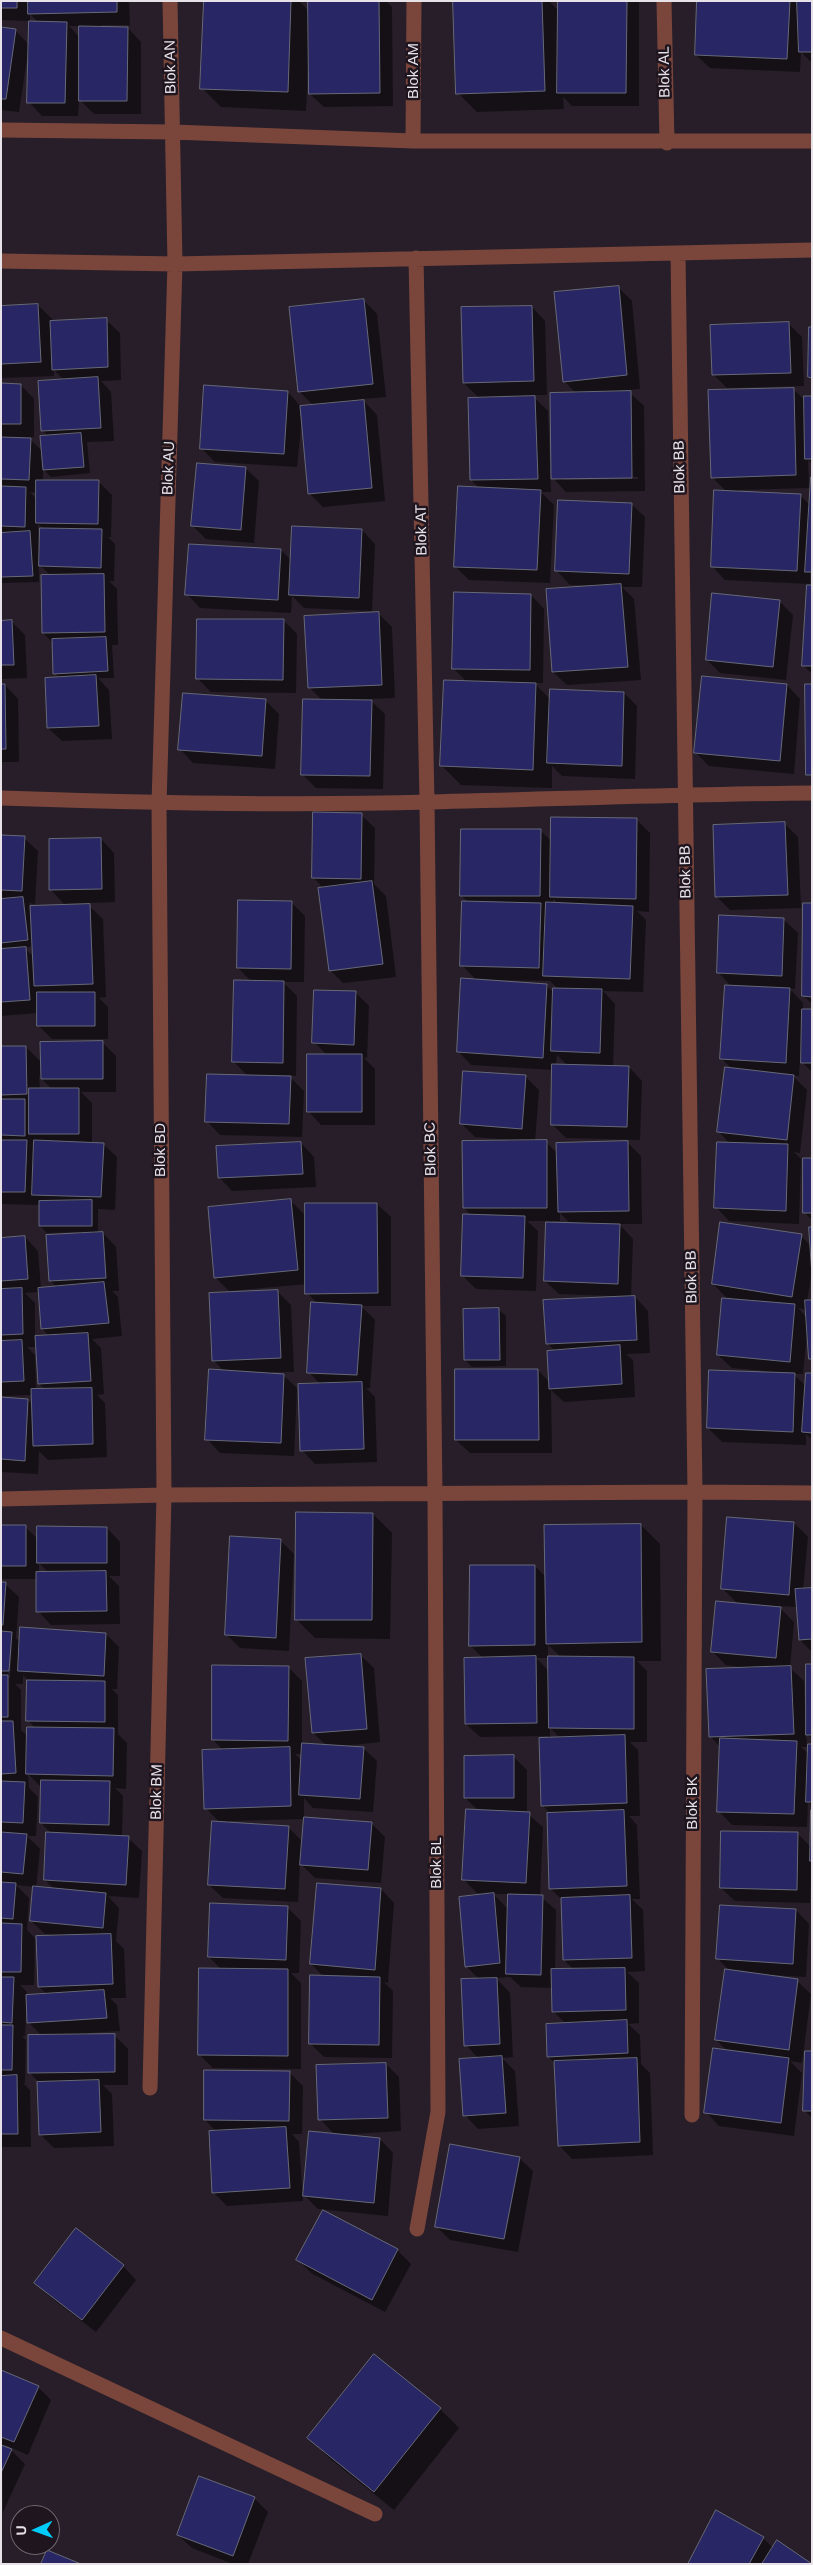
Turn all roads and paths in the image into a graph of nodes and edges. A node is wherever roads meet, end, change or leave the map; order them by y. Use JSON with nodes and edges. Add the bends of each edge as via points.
{"nodes":[{"id":1,"x":170,"y":1,"type":"edge"},
{"id":2,"x":414,"y":1,"type":"edge"},
{"id":3,"x":664,"y":1,"type":"edge"},
{"id":4,"x":1,"y":130,"type":"edge"},
{"id":5,"x":173,"y":132,"type":"junction"},
{"id":6,"x":413,"y":141,"type":"junction"},
{"id":7,"x":812,"y":141,"type":"edge"},
{"id":8,"x":667,"y":143,"type":"junction"},
{"id":9,"x":812,"y":250,"type":"edge"},
{"id":10,"x":678,"y":253,"type":"junction"},
{"id":11,"x":416,"y":258,"type":"junction"},
{"id":12,"x":1,"y":261,"type":"edge"},
{"id":13,"x":175,"y":264,"type":"junction"},
{"id":14,"x":812,"y":793,"type":"edge"},
{"id":15,"x":685,"y":794,"type":"junction"},
{"id":16,"x":1,"y":798,"type":"edge"},
{"id":17,"x":427,"y":802,"type":"junction"},
{"id":18,"x":159,"y":804,"type":"junction"},
{"id":19,"x":694,"y":1492,"type":"junction"},
{"id":20,"x":812,"y":1493,"type":"edge"},
{"id":21,"x":435,"y":1495,"type":"junction"},
{"id":22,"x":164,"y":1496,"type":"junction"},
{"id":23,"x":1,"y":1499,"type":"edge"},
{"id":24,"x":150,"y":2088,"type":"dead end"},
{"id":25,"x":692,"y":2115,"type":"dead end"},
{"id":26,"x":417,"y":2229,"type":"dead end"},
{"id":27,"x":1,"y":2338,"type":"edge"},
{"id":28,"x":375,"y":2514,"type":"dead end"}],
"edges":[{"from":1,"to":5,"type":"street","name":"Blok AN"},
{"from":2,"to":6,"type":"street","name":"Blok AM"},
{"from":3,"to":8,"type":"street","name":"Blok AL"},
{"from":4,"to":5,"type":"street"},
{"from":5,"to":6,"type":"street"},
{"from":5,"to":13,"type":"street","name":"Blok AU"},
{"from":6,"to":8,"type":"street"},
{"from":7,"to":8,"type":"street"},
{"from":9,"to":10,"type":"street"},
{"from":10,"to":11,"type":"street"},
{"from":10,"to":15,"type":"street","name":"Blok BB"},
{"from":11,"to":13,"type":"street"},
{"from":11,"to":17,"type":"street","name":"Blok AT"},
{"from":12,"to":13,"type":"street"},
{"from":13,"to":18,"type":"street","name":"Blok AU"},
{"from":14,"to":15,"type":"street"},
{"from":15,"to":17,"type":"street"},
{"from":15,"to":19,"type":"street","name":"Blok BB"},
{"from":16,"to":18,"type":"street"},
{"from":17,"to":18,"type":"street"},
{"from":17,"to":21,"type":"street","name":"Blok BC"},
{"from":18,"to":22,"type":"street","name":"Blok BD"},
{"from":19,"to":20,"type":"street"},
{"from":19,"to":21,"type":"street"},
{"from":19,"to":25,"type":"street","name":"Blok BK"},
{"from":21,"to":22,"type":"street"},
{"from":21,"to":26,"type":"street","name":"Blok BL","via":[[438,2112]]},
{"from":22,"to":23,"type":"street"},
{"from":22,"to":24,"type":"street","name":"Blok BM"},
{"from":27,"to":28,"type":"street"}]}
